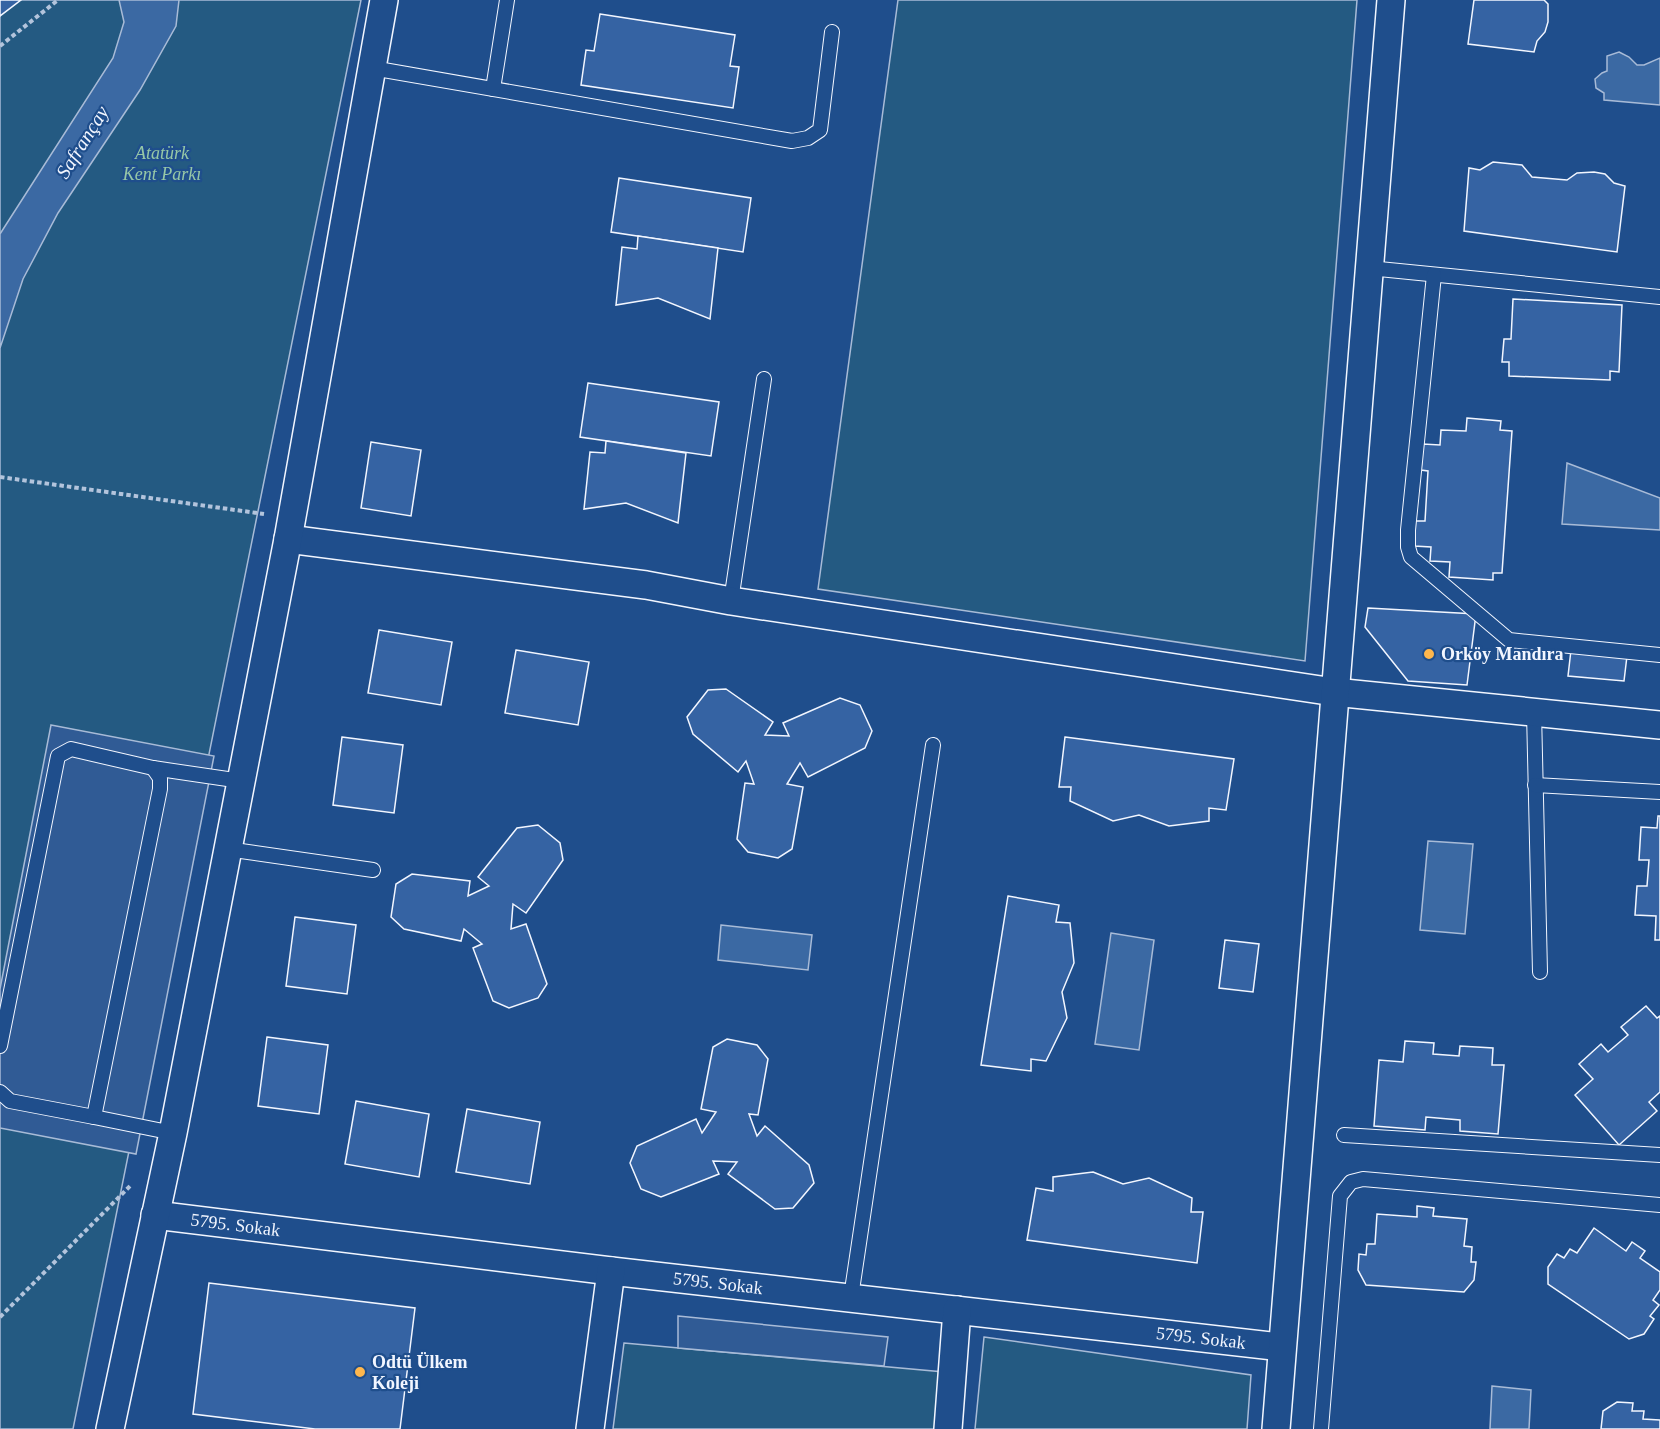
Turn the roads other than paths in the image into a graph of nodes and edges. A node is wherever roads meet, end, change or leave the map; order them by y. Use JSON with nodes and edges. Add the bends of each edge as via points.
{"nodes":[{"id":1,"x":384,"y":0,"type":"edge"},
{"id":2,"x":507,"y":0,"type":"edge"},
{"id":3,"x":1391,"y":0,"type":"edge"},
{"id":4,"x":832,"y":32,"type":"dead end"},
{"id":5,"x":372,"y":68,"type":"junction"},
{"id":6,"x":493,"y":89,"type":"junction"},
{"id":7,"x":1369,"y":268,"type":"junction"},
{"id":8,"x":1434,"y":275,"type":"junction"},
{"id":9,"x":1660,"y":297,"type":"edge"},
{"id":10,"x":764,"y":380,"type":"dead end"},
{"id":11,"x":290,"y":528,"type":"junction"},
{"id":12,"x":731,"y":601,"type":"junction"},
{"id":13,"x":1660,"y":655,"type":"edge"},
{"id":14,"x":1334,"y":693,"type":"junction"},
{"id":15,"x":1534,"y":712,"type":"junction"},
{"id":16,"x":1660,"y":724,"type":"edge"},
{"id":17,"x":933,"y":745,"type":"dead end"},
{"id":18,"x":153,"y":768,"type":"junction"},
{"id":19,"x":241,"y":781,"type":"junction"},
{"id":20,"x":1535,"y":785,"type":"junction"},
{"id":21,"x":1660,"y":792,"type":"edge"},
{"id":22,"x":227,"y":849,"type":"junction"},
{"id":23,"x":373,"y":870,"type":"dead end"},
{"id":24,"x":1540,"y":972,"type":"dead end"},
{"id":25,"x":0,"y":1046,"type":"edge"},
{"id":26,"x":0,"y":1092,"type":"edge"},
{"id":27,"x":94,"y":1117,"type":"junction"},
{"id":28,"x":173,"y":1133,"type":"junction"},
{"id":29,"x":1344,"y":1135,"type":"dead end"},
{"id":30,"x":1660,"y":1155,"type":"edge"},
{"id":31,"x":1660,"y":1205,"type":"edge"},
{"id":32,"x":155,"y":1215,"type":"junction"},
{"id":33,"x":611,"y":1271,"type":"junction"},
{"id":34,"x":851,"y":1297,"type":"junction"},
{"id":35,"x":957,"y":1310,"type":"junction"},
{"id":36,"x":1281,"y":1347,"type":"junction"},
{"id":37,"x":110,"y":1429,"type":"edge"},
{"id":38,"x":590,"y":1429,"type":"edge"},
{"id":39,"x":948,"y":1429,"type":"edge"},
{"id":40,"x":1276,"y":1429,"type":"edge"},
{"id":41,"x":1321,"y":1429,"type":"edge"}],
"edges":[{"from":1,"to":5,"type":"street"},
{"from":2,"to":6,"type":"lane"},
{"from":3,"to":7,"type":"street"},
{"from":4,"to":6,"type":"lane","via":[[820,130],[808,138],[792,141]]},
{"from":5,"to":6,"type":"lane"},
{"from":5,"to":11,"type":"street"},
{"from":7,"to":8,"type":"lane"},
{"from":7,"to":14,"type":"street"},
{"from":8,"to":9,"type":"lane"},
{"from":8,"to":13,"type":"lane","via":[[1408,530],[1411,557],[1509,639]]},
{"from":10,"to":12,"type":"lane"},
{"from":11,"to":12,"type":"street"},
{"from":11,"to":19,"type":"street"},
{"from":12,"to":14,"type":"street"},
{"from":14,"to":15,"type":"street"},
{"from":14,"to":36,"type":"street"},
{"from":15,"to":16,"type":"street"},
{"from":15,"to":20,"type":"lane"},
{"from":17,"to":34,"type":"lane"},
{"from":18,"to":19,"type":"lane"},
{"from":18,"to":25,"type":"lane","via":[[71,749],[58,756]]},
{"from":18,"to":27,"type":"lane","via":[[160,778],[160,789]]},
{"from":19,"to":22,"type":"street"},
{"from":20,"to":21,"type":"lane"},
{"from":20,"to":24,"type":"lane"},
{"from":22,"to":23,"type":"lane"},
{"from":22,"to":28,"type":"street"},
{"from":26,"to":27,"type":"lane","via":[[10,1101]]},
{"from":27,"to":28,"type":"lane"},
{"from":28,"to":32,"type":"street"},
{"from":29,"to":30,"type":"lane"},
{"from":31,"to":41,"type":"lane","via":[[1363,1179],[1351,1182],[1340,1196]]},
{"from":32,"to":33,"type":"street","name":"5795. Sokak"},
{"from":32,"to":37,"type":"street"},
{"from":33,"to":34,"type":"street","name":"5795. Sokak"},
{"from":33,"to":38,"type":"street"},
{"from":34,"to":35,"type":"street","name":"5795. Sokak"},
{"from":35,"to":36,"type":"street","name":"5795. Sokak"},
{"from":35,"to":39,"type":"street"},
{"from":36,"to":40,"type":"street"}]}
